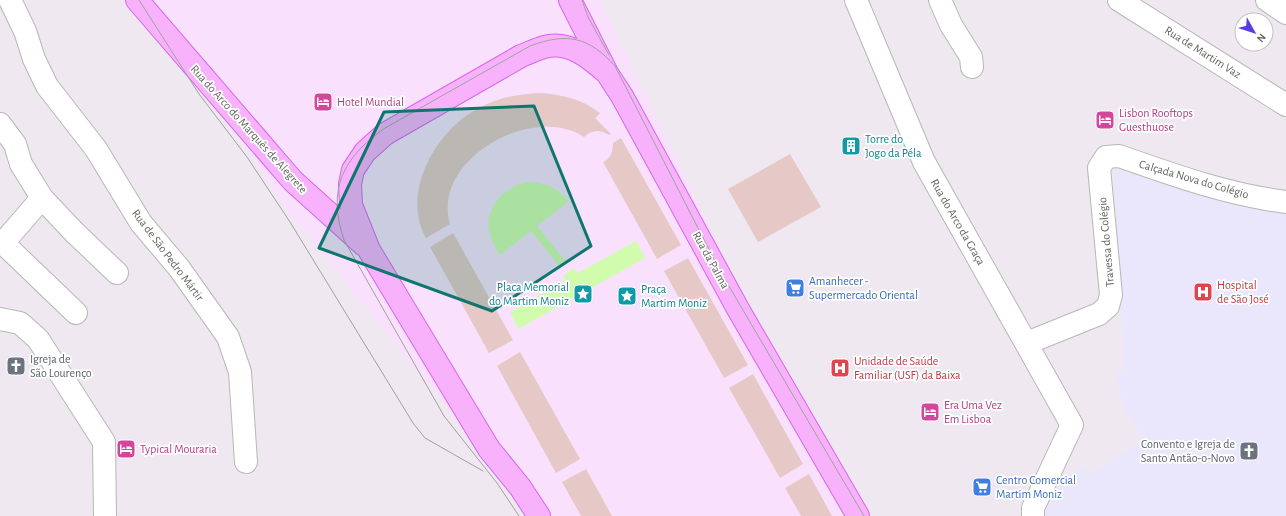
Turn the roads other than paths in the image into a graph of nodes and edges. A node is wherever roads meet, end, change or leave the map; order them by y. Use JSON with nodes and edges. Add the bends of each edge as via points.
{"nodes":[{"id":1,"x":10,"y":0,"type":"edge"},
{"id":2,"x":137,"y":0,"type":"edge"},
{"id":3,"x":570,"y":0,"type":"edge"},
{"id":4,"x":856,"y":0,"type":"edge"},
{"id":5,"x":940,"y":0,"type":"edge"},
{"id":6,"x":1119,"y":0,"type":"edge"},
{"id":7,"x":1266,"y":0,"type":"edge"},
{"id":8,"x":1286,"y":12,"type":"edge"},
{"id":9,"x":972,"y":67,"type":"dead end"},
{"id":10,"x":607,"y":73,"type":"junction"},
{"id":11,"x":1286,"y":104,"type":"edge"},
{"id":12,"x":0,"y":124,"type":"edge"},
{"id":13,"x":1104,"y":160,"type":"joint"},
{"id":14,"x":42,"y":198,"type":"junction"},
{"id":15,"x":1286,"y":202,"type":"edge"},
{"id":16,"x":2,"y":242,"type":"edge"},
{"id":17,"x":369,"y":250,"type":"junction"},
{"id":18,"x":117,"y":272,"type":"dead end"},
{"id":19,"x":76,"y":313,"type":"dead end"},
{"id":20,"x":0,"y":319,"type":"edge"},
{"id":21,"x":1027,"y":343,"type":"junction"},
{"id":22,"x":246,"y":462,"type":"dead end"},
{"id":23,"x":538,"y":514,"type":"edge"},
{"id":24,"x":105,"y":516,"type":"edge"},
{"id":25,"x":858,"y":516,"type":"edge"},
{"id":26,"x":1033,"y":516,"type":"edge"}],
"edges":[{"from":1,"to":22,"type":"street","name":"Rua de São Pedro Mártir","via":[[47,86],[96,149],[141,223],[179,268],[228,337],[240,372]]},
{"from":2,"to":17,"type":"main road","name":"Rua do Arco do Marquês de Alegrete","via":[[293,181]]},
{"from":3,"to":10,"type":"main road","name":"Rua da Palma"},
{"from":4,"to":21,"type":"street","name":"Rua do Arco da Graça","via":[[924,162]]},
{"from":5,"to":9,"type":"street","via":[[951,25],[971,57]]},
{"from":6,"to":11,"type":"street","name":"Rua de Martim Vaz"},
{"from":7,"to":8,"type":"street"},
{"from":10,"to":17,"type":"main road","via":[[590,57],[576,50],[562,46],[546,46],[521,56],[385,134],[364,152],[353,170],[350,184],[351,205]]},
{"from":10,"to":25,"type":"main road","name":"Rua da Palma","via":[[738,309]]},
{"from":12,"to":14,"type":"street","via":[[15,144],[21,164]]},
{"from":13,"to":15,"type":"street","name":"Calçada Nova do Colégio","via":[[1106,157],[1118,156],[1208,186]]},
{"from":13,"to":21,"type":"street","name":"Travessa do Colégio","via":[[1099,168],[1111,295],[1108,306],[1099,314]]},
{"from":14,"to":16,"type":"street"},
{"from":14,"to":18,"type":"street"},
{"from":16,"to":19,"type":"street"},
{"from":17,"to":23,"type":"main road","via":[[489,449]]},
{"from":20,"to":24,"type":"street","via":[[20,323],[38,339],[104,442]]},
{"from":21,"to":26,"type":"street","name":"Rua do Arco da Graça","via":[[1072,425],[1033,508]]}]}
